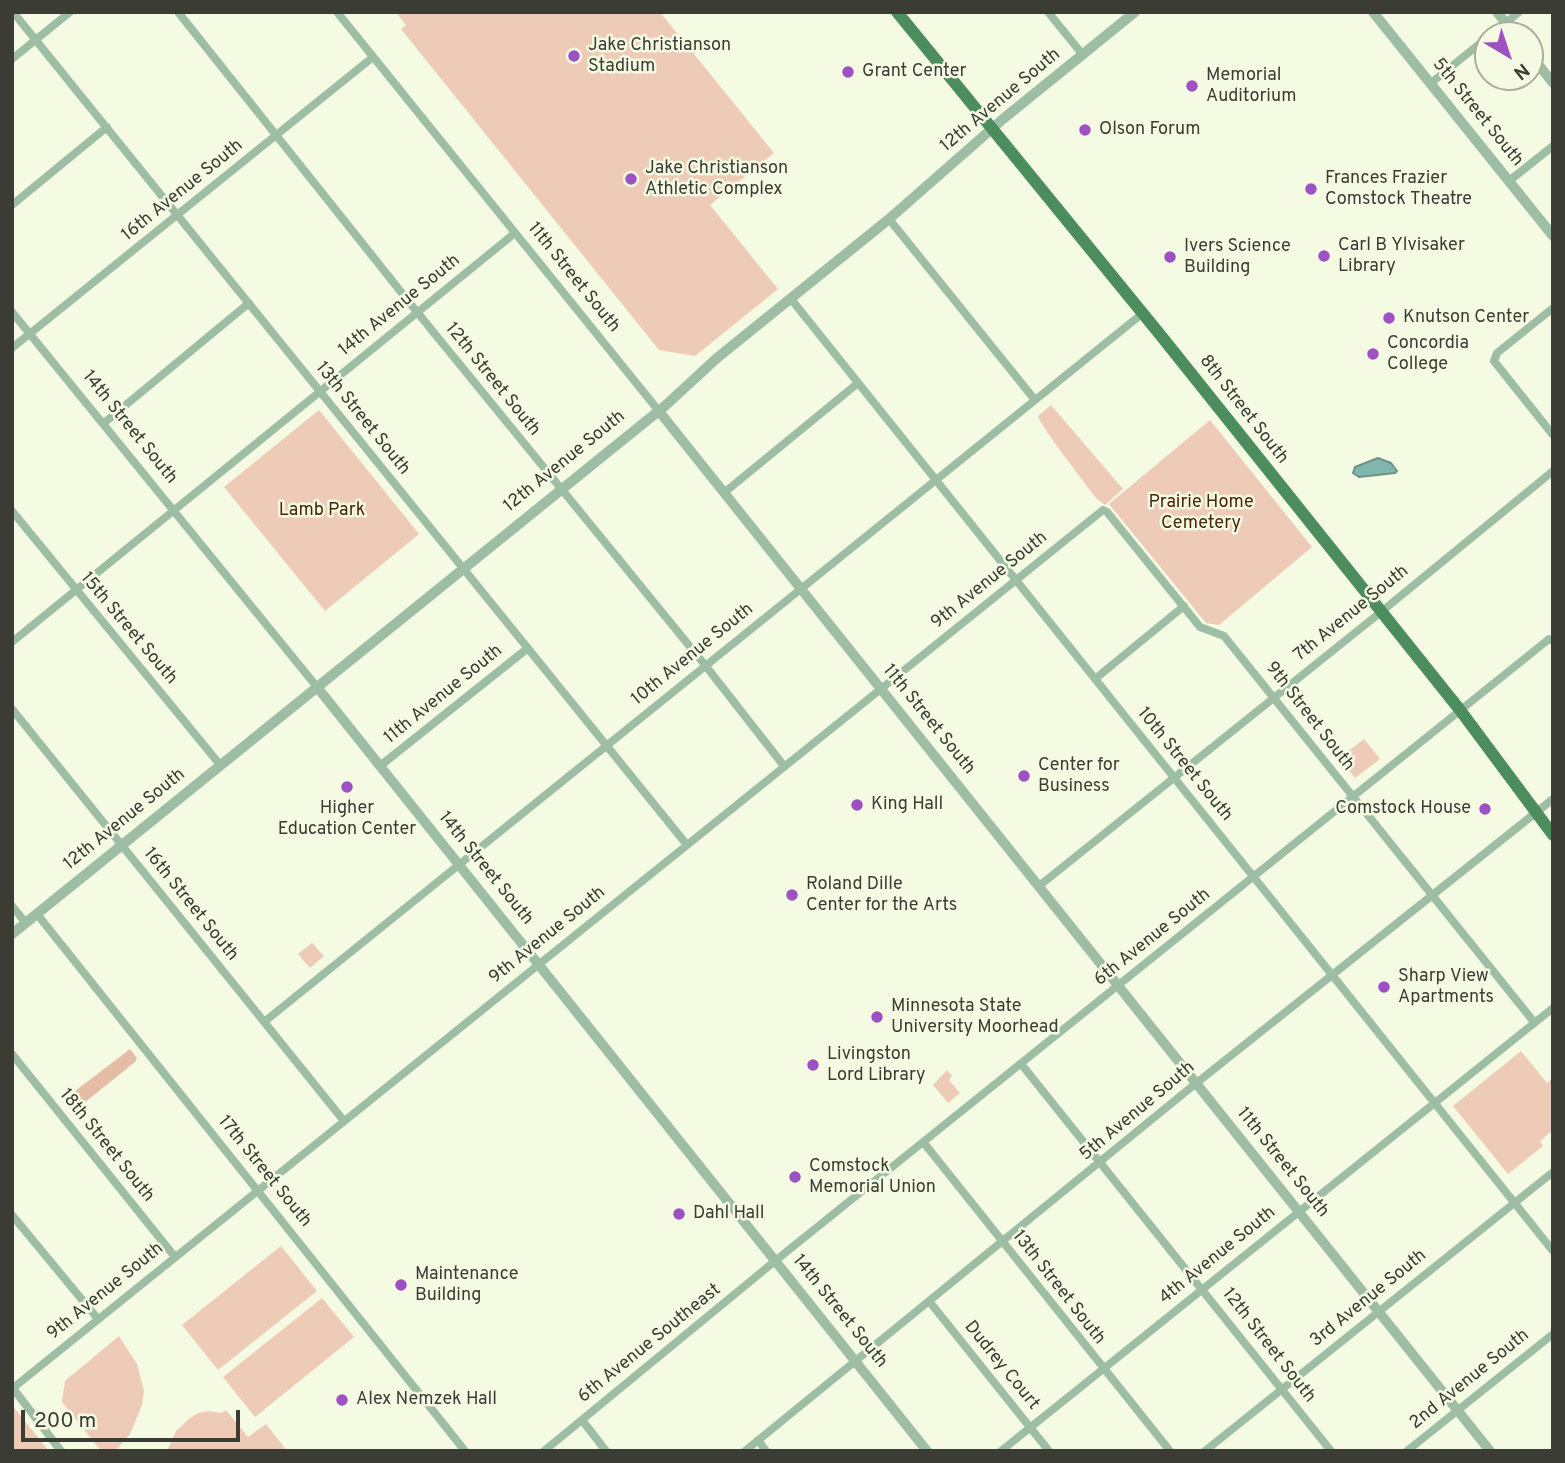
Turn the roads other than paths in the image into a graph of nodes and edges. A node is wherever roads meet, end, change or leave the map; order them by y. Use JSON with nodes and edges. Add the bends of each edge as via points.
{"nodes":[{"id":1,"x":13,"y":12,"type":"edge"},
{"id":2,"x":69,"y":12,"type":"edge"},
{"id":3,"x":178,"y":12,"type":"edge"},
{"id":4,"x":337,"y":12,"type":"edge"},
{"id":5,"x":897,"y":12,"type":"edge"},
{"id":6,"x":1048,"y":12,"type":"edge"},
{"id":7,"x":1135,"y":12,"type":"edge"},
{"id":8,"x":1373,"y":12,"type":"edge"},
{"id":9,"x":36,"y":40,"type":"junction"},
{"id":10,"x":1474,"y":48,"type":"edge"},
{"id":11,"x":1083,"y":55,"type":"junction"},
{"id":12,"x":373,"y":57,"type":"junction"},
{"id":13,"x":12,"y":59,"type":"edge"},
{"id":14,"x":1431,"y":83,"type":"junction"},
{"id":15,"x":107,"y":127,"type":"junction"},
{"id":16,"x":992,"y":129,"type":"junction"},
{"id":17,"x":275,"y":135,"type":"junction"},
{"id":18,"x":1553,"y":146,"type":"edge"},
{"id":19,"x":1509,"y":181,"type":"junction"},
{"id":20,"x":12,"y":205,"type":"edge"},
{"id":21,"x":178,"y":216,"type":"junction"},
{"id":22,"x":889,"y":219,"type":"junction"},
{"id":23,"x":514,"y":233,"type":"junction"},
{"id":24,"x":1553,"y":236,"type":"edge"},
{"id":25,"x":791,"y":299,"type":"junction"},
{"id":26,"x":249,"y":303,"type":"junction"},
{"id":27,"x":1553,"y":308,"type":"edge"},
{"id":28,"x":12,"y":312,"type":"edge"},
{"id":29,"x":416,"y":312,"type":"junction"},
{"id":30,"x":1143,"y":313,"type":"junction"},
{"id":31,"x":30,"y":334,"type":"junction"},
{"id":32,"x":12,"y":348,"type":"edge"},
{"id":33,"x":858,"y":383,"type":"junction"},
{"id":34,"x":320,"y":391,"type":"junction"},
{"id":35,"x":1035,"y":400,"type":"junction"},
{"id":36,"x":658,"y":410,"type":"junction"},
{"id":37,"x":104,"y":423,"type":"junction"},
{"id":38,"x":1553,"y":435,"type":"edge"},
{"id":39,"x":1553,"y":471,"type":"edge"},
{"id":40,"x":936,"y":480,"type":"junction"},
{"id":41,"x":560,"y":488,"type":"junction"},
{"id":42,"x":725,"y":492,"type":"junction"},
{"id":43,"x":173,"y":510,"type":"junction"},
{"id":44,"x":1103,"y":510,"type":"joint"},
{"id":45,"x":12,"y":512,"type":"edge"},
{"id":46,"x":463,"y":568,"type":"junction"},
{"id":47,"x":1016,"y":580,"type":"junction"},
{"id":48,"x":801,"y":588,"type":"junction"},
{"id":49,"x":76,"y":591,"type":"junction"},
{"id":50,"x":1184,"y":606,"type":"junction"},
{"id":51,"x":1381,"y":612,"type":"junction"},
{"id":52,"x":1551,"y":640,"type":"edge"},
{"id":53,"x":12,"y":642,"type":"edge"},
{"id":54,"x":528,"y":648,"type":"junction"},
{"id":55,"x":705,"y":665,"type":"junction"},
{"id":56,"x":1095,"y":679,"type":"junction"},
{"id":57,"x":317,"y":687,"type":"junction"},
{"id":58,"x":881,"y":688,"type":"junction"},
{"id":59,"x":1275,"y":697,"type":"junction"},
{"id":60,"x":12,"y":709,"type":"edge"},
{"id":61,"x":1460,"y":710,"type":"junction"},
{"id":62,"x":606,"y":745,"type":"junction"},
{"id":63,"x":221,"y":766,"type":"junction"},
{"id":64,"x":380,"y":766,"type":"junction"},
{"id":65,"x":784,"y":766,"type":"junction"},
{"id":66,"x":1174,"y":778,"type":"junction"},
{"id":67,"x":1353,"y":797,"type":"junction"},
{"id":68,"x":1553,"y":799,"type":"edge"},
{"id":69,"x":1537,"y":811,"type":"junction"},
{"id":70,"x":1553,"y":835,"type":"edge"},
{"id":71,"x":122,"y":845,"type":"junction"},
{"id":72,"x":687,"y":845,"type":"junction"},
{"id":73,"x":459,"y":864,"type":"junction"},
{"id":74,"x":1254,"y":877,"type":"junction"},
{"id":75,"x":1039,"y":886,"type":"junction"},
{"id":76,"x":1431,"y":894,"type":"junction"},
{"id":77,"x":12,"y":906,"type":"edge"},
{"id":78,"x":37,"y":914,"type":"junction"},
{"id":79,"x":26,"y":923,"type":"junction"},
{"id":80,"x":12,"y":934,"type":"edge"},
{"id":81,"x":538,"y":964,"type":"junction"},
{"id":82,"x":1332,"y":975,"type":"junction"},
{"id":83,"x":1117,"y":987,"type":"junction"},
{"id":84,"x":1553,"y":1008,"type":"edge"},
{"id":85,"x":264,"y":1022,"type":"junction"},
{"id":86,"x":1534,"y":1022,"type":"junction"},
{"id":87,"x":12,"y":1054,"type":"edge"},
{"id":88,"x":1021,"y":1065,"type":"junction"},
{"id":89,"x":1196,"y":1083,"type":"junction"},
{"id":90,"x":1434,"y":1103,"type":"junction"},
{"id":91,"x":344,"y":1121,"type":"junction"},
{"id":92,"x":924,"y":1143,"type":"junction"},
{"id":93,"x":1101,"y":1163,"type":"junction"},
{"id":94,"x":1553,"y":1172,"type":"edge"},
{"id":95,"x":258,"y":1190,"type":"junction"},
{"id":96,"x":1514,"y":1203,"type":"junction"},
{"id":97,"x":1299,"y":1212,"type":"junction"},
{"id":98,"x":12,"y":1215,"type":"edge"},
{"id":99,"x":1003,"y":1242,"type":"junction"},
{"id":100,"x":1553,"y":1251,"type":"edge"},
{"id":101,"x":175,"y":1257,"type":"junction"},
{"id":102,"x":775,"y":1261,"type":"junction"},
{"id":103,"x":1203,"y":1289,"type":"junction"},
{"id":104,"x":929,"y":1301,"type":"junction"},
{"id":105,"x":1378,"y":1312,"type":"junction"},
{"id":106,"x":98,"y":1319,"type":"junction"},
{"id":107,"x":1553,"y":1334,"type":"edge"},
{"id":108,"x":855,"y":1360,"type":"junction"},
{"id":109,"x":1103,"y":1369,"type":"junction"},
{"id":110,"x":13,"y":1388,"type":"edge"},
{"id":111,"x":1282,"y":1388,"type":"junction"},
{"id":112,"x":1457,"y":1410,"type":"junction"},
{"id":113,"x":582,"y":1420,"type":"junction"},
{"id":114,"x":1030,"y":1427,"type":"junction"},
{"id":115,"x":758,"y":1440,"type":"junction"},
{"id":116,"x":61,"y":1451,"type":"edge"},
{"id":117,"x":465,"y":1451,"type":"edge"},
{"id":118,"x":544,"y":1451,"type":"edge"},
{"id":119,"x":606,"y":1451,"type":"edge"},
{"id":120,"x":745,"y":1451,"type":"edge"},
{"id":121,"x":766,"y":1451,"type":"edge"},
{"id":122,"x":927,"y":1451,"type":"edge"},
{"id":123,"x":1001,"y":1451,"type":"edge"},
{"id":124,"x":1049,"y":1451,"type":"edge"},
{"id":125,"x":1170,"y":1451,"type":"edge"},
{"id":126,"x":1205,"y":1451,"type":"edge"},
{"id":127,"x":1331,"y":1451,"type":"edge"},
{"id":128,"x":1407,"y":1451,"type":"edge"},
{"id":129,"x":1490,"y":1451,"type":"edge"}],
"edges":[{"from":1,"to":9,"type":"street","name":"13th Street South"},
{"from":2,"to":9,"type":"street"},
{"from":3,"to":17,"type":"street","name":"12th Street South"},
{"from":4,"to":12,"type":"street","name":"11th Street South"},
{"from":5,"to":16,"type":"main road","name":"8th Street South"},
{"from":6,"to":11,"type":"street"},
{"from":7,"to":11,"type":"street","name":"12th Avenue South"},
{"from":8,"to":14,"type":"street","name":"5th Street South"},
{"from":9,"to":13,"type":"street"},
{"from":9,"to":15,"type":"street","name":"13th Street South"},
{"from":10,"to":14,"type":"street"},
{"from":11,"to":16,"type":"street","name":"12th Avenue South"},
{"from":12,"to":17,"type":"street","name":"16th Avenue South"},
{"from":12,"to":23,"type":"street","name":"11th Street South"},
{"from":14,"to":19,"type":"street","name":"5th Street South"},
{"from":15,"to":20,"type":"street"},
{"from":15,"to":21,"type":"street","name":"13th Street South"},
{"from":16,"to":22,"type":"street","name":"12th Avenue South"},
{"from":16,"to":30,"type":"main road","name":"8th Street South"},
{"from":17,"to":21,"type":"street","name":"16th Avenue South"},
{"from":17,"to":29,"type":"street","name":"12th Street South"},
{"from":18,"to":19,"type":"street"},
{"from":19,"to":24,"type":"street","name":"5th Street South"},
{"from":21,"to":26,"type":"street","name":"13th Street South"},
{"from":21,"to":31,"type":"street","name":"16th Avenue South"},
{"from":22,"to":25,"type":"street","name":"12th Avenue South"},
{"from":22,"to":35,"type":"street"},
{"from":23,"to":29,"type":"street","name":"14th Avenue South"},
{"from":23,"to":36,"type":"street","name":"11th Street South"},
{"from":25,"to":33,"type":"street","name":"10th Street South"},
{"from":25,"to":36,"type":"street","name":"12th Avenue South"},
{"from":26,"to":34,"type":"street","name":"13th Street South"},
{"from":26,"to":37,"type":"street"},
{"from":27,"to":38,"type":"street","via":[[1497,353],[1494,361]]},
{"from":28,"to":31,"type":"street","name":"14th Street South"},
{"from":29,"to":34,"type":"street","name":"14th Avenue South"},
{"from":29,"to":41,"type":"street","name":"12th Street South"},
{"from":30,"to":35,"type":"street","name":"10th Avenue South"},
{"from":30,"to":51,"type":"main road","name":"8th Street South"},
{"from":31,"to":32,"type":"street","name":"16th Avenue South"},
{"from":31,"to":37,"type":"street","name":"14th Street South"},
{"from":33,"to":40,"type":"street","name":"10th Street South"},
{"from":33,"to":42,"type":"street"},
{"from":34,"to":43,"type":"street","name":"14th Avenue South"},
{"from":34,"to":46,"type":"street","name":"13th Street South"},
{"from":35,"to":40,"type":"street","name":"10th Avenue South"},
{"from":36,"to":41,"type":"street","name":"12th Avenue South"},
{"from":36,"to":42,"type":"street","name":"11th Street South"},
{"from":37,"to":43,"type":"street","name":"14th Street South"},
{"from":39,"to":51,"type":"street","name":"7th Avenue South"},
{"from":40,"to":47,"type":"street","name":"10th Street South"},
{"from":40,"to":48,"type":"street","name":"10th Avenue South"},
{"from":41,"to":46,"type":"street","name":"12th Avenue South"},
{"from":41,"to":55,"type":"street","name":"12th Street South"},
{"from":42,"to":48,"type":"street","name":"11th Street South"},
{"from":43,"to":49,"type":"street","name":"14th Avenue South"},
{"from":43,"to":57,"type":"street","name":"14th Street South"},
{"from":44,"to":47,"type":"street","name":"9th Avenue South"},
{"from":44,"to":50,"type":"street","name":"9th Street South"},
{"from":45,"to":49,"type":"street","name":"15th Street South"},
{"from":46,"to":54,"type":"street","name":"13th Street South"},
{"from":46,"to":57,"type":"street","name":"12th Avenue South"},
{"from":47,"to":56,"type":"street","name":"10th Street South"},
{"from":47,"to":58,"type":"street","name":"9th Avenue South"},
{"from":48,"to":55,"type":"street","name":"10th Avenue South"},
{"from":48,"to":58,"type":"street","name":"11th Street South"},
{"from":49,"to":53,"type":"street","name":"14th Avenue South"},
{"from":49,"to":63,"type":"street","name":"15th Street South"},
{"from":50,"to":56,"type":"street"},
{"from":50,"to":59,"type":"street","name":"9th Street South","via":[[1200,627],[1224,636]]},
{"from":51,"to":59,"type":"street","name":"7th Avenue South"},
{"from":51,"to":61,"type":"main road","name":"8th Street South"},
{"from":52,"to":61,"type":"street","name":"6th Avenue South"},
{"from":54,"to":62,"type":"street","name":"13th Street South"},
{"from":54,"to":64,"type":"street","name":"11th Avenue South"},
{"from":55,"to":62,"type":"street","name":"10th Avenue South"},
{"from":55,"to":65,"type":"street","name":"12th Street South"},
{"from":56,"to":66,"type":"street","name":"10th Street South"},
{"from":57,"to":63,"type":"street","name":"12th Avenue South"},
{"from":57,"to":64,"type":"street","name":"14th Street South"},
{"from":58,"to":65,"type":"street","name":"9th Avenue South"},
{"from":58,"to":75,"type":"street","name":"11th Street South"},
{"from":59,"to":66,"type":"street","name":"7th Avenue South"},
{"from":59,"to":67,"type":"street","name":"9th Street South"},
{"from":60,"to":71,"type":"street","name":"16th Street South"},
{"from":61,"to":67,"type":"street","name":"6th Avenue South"},
{"from":61,"to":69,"type":"main road","name":"8th Street South"},
{"from":62,"to":72,"type":"street","name":"13th Street South"},
{"from":62,"to":73,"type":"street","name":"10th Avenue South"},
{"from":63,"to":71,"type":"street","name":"12th Avenue South"},
{"from":64,"to":73,"type":"street","name":"14th Street South"},
{"from":65,"to":72,"type":"street","name":"9th Avenue South"},
{"from":66,"to":74,"type":"street","name":"10th Street South"},
{"from":66,"to":75,"type":"street","name":"7th Avenue South"},
{"from":67,"to":74,"type":"street","name":"6th Avenue South"},
{"from":67,"to":76,"type":"street","name":"9th Street South"},
{"from":68,"to":69,"type":"street","name":"5th Avenue South"},
{"from":69,"to":70,"type":"main road","name":"8th Street South"},
{"from":69,"to":76,"type":"street","name":"5th Avenue South"},
{"from":71,"to":78,"type":"street","name":"12th Avenue South"},
{"from":71,"to":85,"type":"street","name":"16th Street South"},
{"from":72,"to":81,"type":"street","name":"9th Avenue South"},
{"from":73,"to":81,"type":"street","name":"14th Street South"},
{"from":73,"to":85,"type":"street","name":"10th Avenue South"},
{"from":74,"to":82,"type":"street","name":"10th Street South"},
{"from":74,"to":83,"type":"street","name":"6th Avenue South"},
{"from":75,"to":83,"type":"street","name":"11th Street South"},
{"from":76,"to":82,"type":"street","name":"5th Avenue South"},
{"from":76,"to":86,"type":"street","name":"9th Street South"},
{"from":77,"to":79,"type":"street"},
{"from":78,"to":79,"type":"street","name":"12th Avenue South"},
{"from":78,"to":95,"type":"street","name":"17th Street South"},
{"from":79,"to":80,"type":"street","name":"12th Avenue South"},
{"from":81,"to":91,"type":"street","name":"9th Avenue South"},
{"from":81,"to":102,"type":"street","name":"14th Street South"},
{"from":82,"to":89,"type":"street","name":"5th Avenue South"},
{"from":82,"to":90,"type":"street","name":"10th Street South"},
{"from":83,"to":88,"type":"street","name":"6th Avenue South"},
{"from":83,"to":89,"type":"street","name":"11th Street South"},
{"from":84,"to":86,"type":"street","name":"4th Avenue South"},
{"from":85,"to":91,"type":"street","name":"16th Street South"},
{"from":86,"to":90,"type":"street","name":"4th Avenue South"},
{"from":87,"to":101,"type":"street","name":"18th Street South"},
{"from":88,"to":92,"type":"street","name":"6th Avenue South"},
{"from":88,"to":93,"type":"street","name":"12th Street South"},
{"from":89,"to":93,"type":"street","name":"5th Avenue South"},
{"from":89,"to":97,"type":"street","name":"11th Street South"},
{"from":90,"to":96,"type":"street","name":"10th Street South"},
{"from":90,"to":97,"type":"street","name":"4th Avenue South"},
{"from":91,"to":95,"type":"street","name":"9th Avenue South"},
{"from":92,"to":99,"type":"street","name":"13th Street South"},
{"from":92,"to":102,"type":"street","name":"6th Avenue South"},
{"from":93,"to":99,"type":"street","name":"5th Avenue South"},
{"from":93,"to":103,"type":"street","name":"12th Street South"},
{"from":94,"to":96,"type":"street","name":"3rd Avenue South"},
{"from":95,"to":101,"type":"street","name":"9th Avenue South"},
{"from":95,"to":117,"type":"street","name":"17th Street South"},
{"from":96,"to":100,"type":"street","name":"10th Street South"},
{"from":96,"to":105,"type":"street","name":"3rd Avenue South"},
{"from":97,"to":103,"type":"street","name":"4th Avenue South"},
{"from":97,"to":105,"type":"street","name":"11th Street South"},
{"from":98,"to":106,"type":"street"},
{"from":99,"to":104,"type":"street","name":"5th Avenue South"},
{"from":99,"to":109,"type":"street","name":"13th Street South"},
{"from":101,"to":106,"type":"street","name":"9th Avenue South"},
{"from":102,"to":108,"type":"street","name":"14th Street South"},
{"from":102,"to":113,"type":"street","name":"6th Avenue Southeast"},
{"from":103,"to":109,"type":"street","name":"4th Avenue South"},
{"from":103,"to":111,"type":"street","name":"12th Street South"},
{"from":104,"to":108,"type":"street","name":"5th Avenue South"},
{"from":104,"to":114,"type":"street","name":"Dudrey Court"},
{"from":105,"to":111,"type":"street","name":"3rd Avenue South"},
{"from":105,"to":112,"type":"street","name":"11th Street South"},
{"from":106,"to":110,"type":"street","name":"9th Avenue South"},
{"from":107,"to":112,"type":"street","name":"2nd Avenue South"},
{"from":108,"to":115,"type":"street","name":"5th Avenue South"},
{"from":108,"to":122,"type":"street","name":"14th Street South"},
{"from":109,"to":114,"type":"street","name":"4th Avenue South"},
{"from":109,"to":125,"type":"street","name":"13th Street South"},
{"from":110,"to":116,"type":"street"},
{"from":111,"to":126,"type":"street","name":"3rd Avenue South"},
{"from":111,"to":127,"type":"street","name":"12th Street South"},
{"from":112,"to":128,"type":"street","name":"2nd Avenue South"},
{"from":112,"to":129,"type":"street","name":"11th Street South"},
{"from":113,"to":118,"type":"street","name":"6th Avenue Southeast"},
{"from":113,"to":119,"type":"street"},
{"from":114,"to":123,"type":"street","name":"4th Avenue South"},
{"from":114,"to":124,"type":"street","name":"Dudrey Court"},
{"from":115,"to":120,"type":"street","name":"5th Avenue South"},
{"from":115,"to":121,"type":"street"}]}
